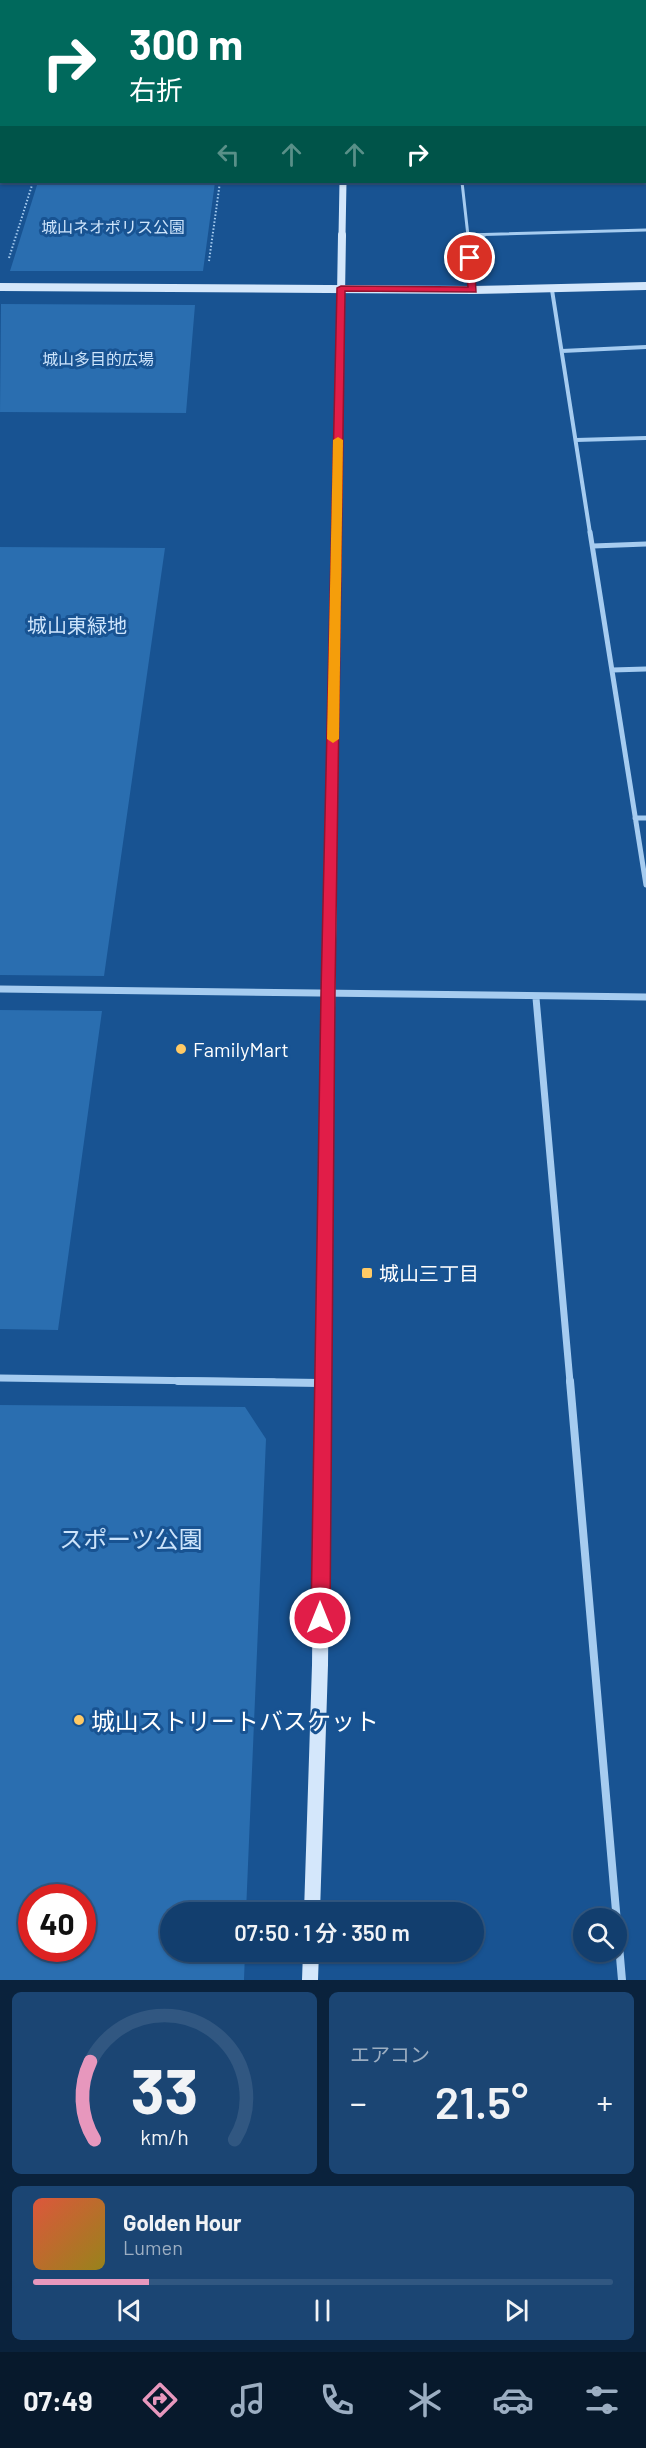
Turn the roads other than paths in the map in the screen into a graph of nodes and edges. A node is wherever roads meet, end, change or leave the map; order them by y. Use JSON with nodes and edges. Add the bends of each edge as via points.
{"nodes":[{"id":1,"x":343,"y":183,"type":"edge"},
{"id":2,"x":462,"y":183,"type":"edge"},
{"id":3,"x":646,"y":230,"type":"edge"},
{"id":4,"x":467,"y":235,"type":"junction"},
{"id":5,"x":646,"y":286,"type":"edge"},
{"id":6,"x":0,"y":287,"type":"edge"},
{"id":7,"x":341,"y":288,"type":"junction"},
{"id":8,"x":473,"y":290,"type":"junction"},
{"id":9,"x":552,"y":290,"type":"junction"},
{"id":10,"x":646,"y":347,"type":"edge"},
{"id":11,"x":562,"y":351,"type":"junction"},
{"id":12,"x":646,"y":438,"type":"edge"},
{"id":13,"x":576,"y":440,"type":"junction"},
{"id":14,"x":646,"y":544,"type":"edge"},
{"id":15,"x":593,"y":546,"type":"junction"},
{"id":16,"x":646,"y":669,"type":"edge"},
{"id":17,"x":612,"y":670,"type":"junction"},
{"id":18,"x":635,"y":818,"type":"junction"},
{"id":19,"x":646,"y":818,"type":"edge"},
{"id":20,"x":646,"y":885,"type":"edge"},
{"id":21,"x":0,"y":989,"type":"edge"},
{"id":22,"x":328,"y":993,"type":"junction"},
{"id":23,"x":646,"y":997,"type":"edge"},
{"id":24,"x":536,"y":998,"type":"junction"},
{"id":25,"x":0,"y":1378,"type":"edge"},
{"id":26,"x":322,"y":1383,"type":"junction"},
{"id":27,"x":312,"y":1902,"type":"edge"},
{"id":28,"x":311,"y":1962,"type":"edge"},
{"id":29,"x":310,"y":1980,"type":"edge"},
{"id":30,"x":622,"y":1980,"type":"edge"}],
"edges":[{"from":1,"to":7,"type":"street"},
{"from":2,"to":4,"type":"street"},
{"from":3,"to":4,"type":"street"},
{"from":4,"to":8,"type":"street"},
{"from":5,"to":9,"type":"street"},
{"from":6,"to":7,"type":"street"},
{"from":7,"to":8,"type":"street"},
{"from":7,"to":22,"type":"street"},
{"from":8,"to":9,"type":"street"},
{"from":9,"to":11,"type":"street"},
{"from":10,"to":11,"type":"street"},
{"from":11,"to":13,"type":"street"},
{"from":12,"to":13,"type":"street"},
{"from":13,"to":15,"type":"street"},
{"from":14,"to":15,"type":"street"},
{"from":15,"to":17,"type":"street"},
{"from":16,"to":17,"type":"street"},
{"from":17,"to":18,"type":"street"},
{"from":18,"to":19,"type":"street"},
{"from":18,"to":20,"type":"street"},
{"from":21,"to":22,"type":"street"},
{"from":22,"to":24,"type":"street"},
{"from":22,"to":26,"type":"street"},
{"from":23,"to":24,"type":"street"},
{"from":24,"to":30,"type":"street"},
{"from":25,"to":26,"type":"street"},
{"from":26,"to":27,"type":"street","via":[[320,1665]]},
{"from":28,"to":29,"type":"street"}]}
